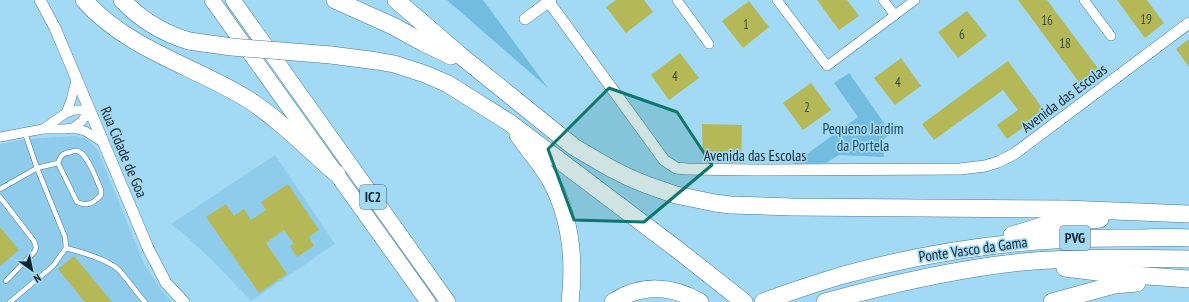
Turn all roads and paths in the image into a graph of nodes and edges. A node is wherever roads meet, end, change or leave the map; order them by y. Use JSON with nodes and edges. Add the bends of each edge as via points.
{"nodes":[{"id":1,"x":34,"y":0,"type":"edge"},
{"id":2,"x":84,"y":0,"type":"edge"},
{"id":3,"x":122,"y":0,"type":"edge"},
{"id":4,"x":212,"y":0,"type":"edge"},
{"id":5,"x":233,"y":0,"type":"edge"},
{"id":6,"x":335,"y":0,"type":"edge"},
{"id":7,"x":396,"y":0,"type":"edge"},
{"id":8,"x":677,"y":0,"type":"edge"},
{"id":9,"x":777,"y":0,"type":"edge"},
{"id":10,"x":883,"y":0,"type":"edge"},
{"id":11,"x":915,"y":0,"type":"edge"},
{"id":12,"x":1084,"y":0,"type":"edge"},
{"id":13,"x":550,"y":1,"type":"edge"},
{"id":14,"x":42,"y":5,"type":"edge"},
{"id":15,"x":895,"y":15,"type":"junction"},
{"id":16,"x":525,"y":19,"type":"dead end"},
{"id":17,"x":1189,"y":23,"type":"edge"},
{"id":18,"x":1111,"y":36,"type":"dead end"},
{"id":19,"x":709,"y":44,"type":"dead end"},
{"id":20,"x":472,"y":65,"type":"junction"},
{"id":21,"x":77,"y":77,"type":"junction"},
{"id":22,"x":90,"y":110,"type":"junction"},
{"id":23,"x":66,"y":112,"type":"junction"},
{"id":24,"x":510,"y":123,"type":"junction"},
{"id":25,"x":73,"y":128,"type":"junction"},
{"id":26,"x":44,"y":129,"type":"junction"},
{"id":27,"x":25,"y":133,"type":"junction"},
{"id":28,"x":0,"y":137,"type":"edge"},
{"id":29,"x":104,"y":143,"type":"junction"},
{"id":30,"x":58,"y":163,"type":"junction"},
{"id":31,"x":37,"y":168,"type":"junction"},
{"id":32,"x":337,"y":174,"type":"junction"},
{"id":33,"x":0,"y":189,"type":"edge"},
{"id":34,"x":1,"y":200,"type":"edge"},
{"id":35,"x":1153,"y":214,"type":"junction"},
{"id":36,"x":1189,"y":214,"type":"edge"},
{"id":37,"x":1189,"y":238,"type":"edge"},
{"id":38,"x":66,"y":248,"type":"junction"},
{"id":39,"x":961,"y":249,"type":"junction"},
{"id":40,"x":1189,"y":259,"type":"edge"},
{"id":41,"x":1021,"y":262,"type":"junction"},
{"id":42,"x":1184,"y":279,"type":"edge"},
{"id":43,"x":6,"y":280,"type":"dead end"},
{"id":44,"x":10,"y":302,"type":"edge"},
{"id":45,"x":145,"y":302,"type":"edge"},
{"id":46,"x":184,"y":302,"type":"edge"},
{"id":47,"x":428,"y":302,"type":"edge"},
{"id":48,"x":448,"y":302,"type":"edge"},
{"id":49,"x":570,"y":302,"type":"edge"},
{"id":50,"x":614,"y":302,"type":"edge"},
{"id":51,"x":700,"y":302,"type":"edge"},
{"id":52,"x":744,"y":302,"type":"edge"},
{"id":53,"x":763,"y":302,"type":"edge"},
{"id":54,"x":825,"y":302,"type":"edge"},
{"id":55,"x":1052,"y":302,"type":"edge"}],
"edges":[{"from":1,"to":14,"type":"street","name":"Rua Cidade de Goa"},
{"from":2,"to":32,"type":"highway","via":[[107,22],[144,46],[249,100],[288,129]]},
{"from":3,"to":24,"type":"highway","bridge":true,"via":[[145,21],[163,32],[189,41],[332,55],[407,68],[448,84]]},
{"from":4,"to":32,"type":"highway","number":"IC2"},
{"from":5,"to":48,"type":"highway","number":"IC2"},
{"from":6,"to":20,"type":"highway"},
{"from":7,"to":20,"type":"highway"},
{"from":8,"to":19,"type":"street"},
{"from":9,"to":15,"type":"street","via":[[827,66]]},
{"from":10,"to":15,"type":"street"},
{"from":11,"to":15,"type":"street"},
{"from":12,"to":18,"type":"street"},
{"from":13,"to":16,"type":"street"},
{"from":13,"to":17,"type":"street","name":"Avenida das Escolas","via":[[664,160],[676,168],[687,169],[960,169],[985,166],[998,162],[1028,144]]},
{"from":14,"to":21,"type":"street","name":"Rua Cidade de Goa","via":[[56,28]]},
{"from":20,"to":35,"type":"highway","via":[[574,147],[646,186],[695,199],[746,206],[1065,209]]},
{"from":21,"to":22,"type":"street","name":"Rua Cidade de Goa"},
{"from":21,"to":23,"type":"street"},
{"from":22,"to":23,"type":"street"},
{"from":22,"to":25,"type":"street"},
{"from":22,"to":29,"type":"street","name":"Rua Cidade de Goa"},
{"from":23,"to":26,"type":"street"},
{"from":24,"to":49,"type":"highway","via":[[551,182],[564,213],[573,263]]},
{"from":24,"to":52,"type":"highway"},
{"from":25,"to":26,"type":"street"},
{"from":25,"to":29,"type":"street","via":[[85,131]]},
{"from":26,"to":27,"type":"street"},
{"from":27,"to":28,"type":"street"},
{"from":27,"to":31,"type":"lane"},
{"from":29,"to":46,"type":"street","name":"Rua Cidade de Goa","via":[[148,248],[166,283]]},
{"from":30,"to":30,"type":"lane","via":[[78,202],[89,204],[101,195],[101,190],[82,153],[64,153]]},
{"from":30,"to":31,"type":"lane"},
{"from":31,"to":33,"type":"lane"},
{"from":31,"to":38,"type":"lane","via":[[65,237]]},
{"from":32,"to":47,"type":"highway","number":"IC2"},
{"from":34,"to":43,"type":"lane","via":[[36,247]]},
{"from":35,"to":36,"type":"highway"},
{"from":35,"to":39,"type":"highway","via":[[1045,225]]},
{"from":37,"to":39,"type":"highway","name":"Ponte Vasco da Gama","number":"PVG","via":[[1048,239]]},
{"from":38,"to":44,"type":"lane","via":[[53,266]]},
{"from":38,"to":45,"type":"lane","via":[[112,265]]},
{"from":39,"to":53,"type":"highway","name":"Ponte Vasco da Gama","number":"PVG","via":[[892,262]]},
{"from":40,"to":41,"type":"highway","name":"Ponte Vasco da Gama","number":"PVG"},
{"from":41,"to":42,"type":"highway","via":[[1106,273]]},
{"from":41,"to":54,"type":"highway","name":"Ponte Vasco da Gama","number":"PVG","via":[[919,278]]},
{"from":42,"to":55,"type":"highway","via":[[1114,285]]},
{"from":50,"to":51,"type":"highway","via":[[634,291],[663,288]]}]}
